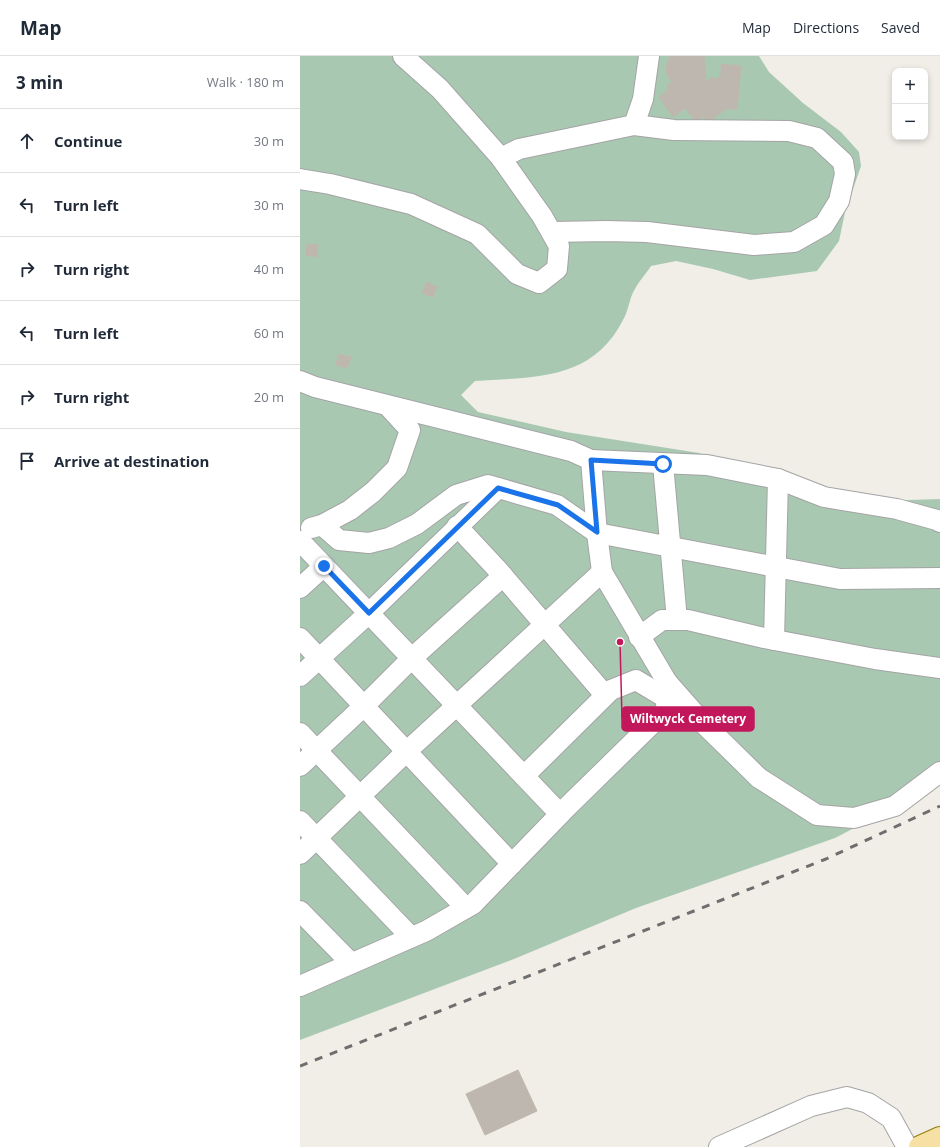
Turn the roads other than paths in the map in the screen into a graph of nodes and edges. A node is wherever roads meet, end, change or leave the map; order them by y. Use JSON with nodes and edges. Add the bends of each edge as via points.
{"nodes":[{"id":1,"x":649,"y":56,"type":"edge"},
{"id":2,"x":408,"y":57,"type":"edge"},
{"id":3,"x":634,"y":125,"type":"junction"},
{"id":4,"x":501,"y":158,"type":"junction"},
{"id":5,"x":300,"y":179,"type":"edge"},
{"id":6,"x":552,"y":232,"type":"junction"},
{"id":7,"x":300,"y":381,"type":"edge"},
{"id":8,"x":388,"y":406,"type":"junction"},
{"id":9,"x":591,"y":460,"type":"junction"},
{"id":10,"x":663,"y":464,"type":"junction"},
{"id":11,"x":778,"y":479,"type":"junction"},
{"id":12,"x":498,"y":488,"type":"junction"},
{"id":13,"x":940,"y":522,"type":"edge"},
{"id":14,"x":322,"y":525,"type":"junction"},
{"id":15,"x":457,"y":526,"type":"junction"},
{"id":16,"x":300,"y":529,"type":"edge"},
{"id":17,"x":597,"y":532,"type":"junction"},
{"id":18,"x":300,"y":540,"type":"edge"},
{"id":19,"x":671,"y":547,"type":"junction"},
{"id":20,"x":324,"y":566,"type":"junction"},
{"id":21,"x":776,"y":567,"type":"junction"},
{"id":22,"x":602,"y":572,"type":"junction"},
{"id":23,"x":502,"y":576,"type":"junction"},
{"id":24,"x":940,"y":578,"type":"edge"},
{"id":25,"x":300,"y":588,"type":"edge"},
{"id":26,"x":369,"y":613,"type":"junction"},
{"id":27,"x":677,"y":620,"type":"junction"},
{"id":28,"x":544,"y":626,"type":"junction"},
{"id":29,"x":639,"y":637,"type":"junction"},
{"id":30,"x":300,"y":638,"type":"edge"},
{"id":31,"x":774,"y":640,"type":"junction"},
{"id":32,"x":319,"y":658,"type":"junction"},
{"id":33,"x":412,"y":658,"type":"junction"},
{"id":34,"x":940,"y":668,"type":"edge"},
{"id":35,"x":300,"y":676,"type":"edge"},
{"id":36,"x":666,"y":690,"type":"junction"},
{"id":37,"x":605,"y":695,"type":"junction"},
{"id":38,"x":457,"y":705,"type":"junction"},
{"id":39,"x":364,"y":706,"type":"junction"},
{"id":40,"x":300,"y":733,"type":"edge"},
{"id":41,"x":316,"y":750,"type":"junction"},
{"id":42,"x":406,"y":752,"type":"junction"},
{"id":43,"x":300,"y":766,"type":"edge"},
{"id":44,"x":940,"y":772,"type":"edge"},
{"id":45,"x":524,"y":776,"type":"junction"},
{"id":46,"x":360,"y":796,"type":"junction"},
{"id":47,"x":560,"y":814,"type":"junction"},
{"id":48,"x":300,"y":821,"type":"edge"},
{"id":49,"x":317,"y":839,"type":"junction"},
{"id":50,"x":300,"y":854,"type":"edge"},
{"id":51,"x":512,"y":864,"type":"junction"},
{"id":52,"x":466,"y":908,"type":"junction"},
{"id":53,"x":300,"y":911,"type":"edge"},
{"id":54,"x":411,"y":937,"type":"junction"},
{"id":55,"x":351,"y":964,"type":"junction"},
{"id":56,"x":300,"y":986,"type":"edge"},
{"id":57,"x":719,"y":1147,"type":"edge"},
{"id":58,"x":907,"y":1147,"type":"edge"}],
"edges":[{"from":1,"to":3,"type":"lane","via":[[643,100]]},
{"from":2,"to":4,"type":"lane"},
{"from":3,"to":4,"type":"lane","via":[[519,149]]},
{"from":3,"to":6,"type":"lane","via":[[674,130],[789,131],[817,138],[843,162],[845,174],[839,201],[824,225],[794,242],[754,245],[647,232]]},
{"from":4,"to":6,"type":"lane"},
{"from":5,"to":6,"type":"lane","via":[[411,204],[477,234],[517,274],[539,282],[557,269],[559,246]]},
{"from":7,"to":8,"type":"lane"},
{"from":8,"to":9,"type":"lane","via":[[570,451]]},
{"from":8,"to":14,"type":"lane","via":[[410,430],[398,468],[350,510]]},
{"from":9,"to":10,"type":"lane"},
{"from":9,"to":17,"type":"lane"},
{"from":10,"to":11,"type":"lane","via":[[707,465]]},
{"from":10,"to":19,"type":"lane"},
{"from":11,"to":13,"type":"lane","via":[[824,497],[897,509]]},
{"from":11,"to":21,"type":"lane"},
{"from":12,"to":14,"type":"lane","via":[[488,485],[456,495],[416,524],[389,538],[369,543],[339,540]]},
{"from":12,"to":15,"type":"lane"},
{"from":12,"to":17,"type":"lane","via":[[558,505]]},
{"from":14,"to":16,"type":"lane"},
{"from":15,"to":23,"type":"lane"},
{"from":15,"to":26,"type":"lane"},
{"from":17,"to":19,"type":"lane"},
{"from":17,"to":22,"type":"lane"},
{"from":18,"to":20,"type":"lane"},
{"from":19,"to":21,"type":"lane"},
{"from":19,"to":27,"type":"lane"},
{"from":20,"to":25,"type":"lane"},
{"from":20,"to":26,"type":"lane"},
{"from":21,"to":24,"type":"lane","via":[[840,579]]},
{"from":21,"to":31,"type":"lane"},
{"from":22,"to":28,"type":"lane"},
{"from":22,"to":29,"type":"lane"},
{"from":23,"to":28,"type":"lane"},
{"from":23,"to":33,"type":"lane"},
{"from":26,"to":32,"type":"lane"},
{"from":26,"to":33,"type":"lane"},
{"from":27,"to":29,"type":"lane","via":[[662,620]]},
{"from":27,"to":31,"type":"lane","via":[[688,620]]},
{"from":28,"to":37,"type":"lane"},
{"from":28,"to":38,"type":"lane"},
{"from":29,"to":36,"type":"lane"},
{"from":30,"to":32,"type":"lane"},
{"from":31,"to":34,"type":"lane"},
{"from":32,"to":35,"type":"lane"},
{"from":32,"to":39,"type":"lane"},
{"from":33,"to":38,"type":"lane"},
{"from":33,"to":39,"type":"lane"},
{"from":36,"to":37,"type":"lane","via":[[636,680]]},
{"from":36,"to":44,"type":"lane","via":[[759,778],[817,815],[854,818],[895,806]]},
{"from":36,"to":47,"type":"lane","via":[[666,710]]},
{"from":37,"to":45,"type":"lane"},
{"from":38,"to":42,"type":"lane"},
{"from":38,"to":45,"type":"lane"},
{"from":39,"to":41,"type":"lane"},
{"from":39,"to":42,"type":"lane"},
{"from":40,"to":41,"type":"lane"},
{"from":41,"to":43,"type":"lane"},
{"from":41,"to":46,"type":"lane"},
{"from":42,"to":46,"type":"lane"},
{"from":42,"to":51,"type":"lane"},
{"from":45,"to":47,"type":"lane"},
{"from":46,"to":49,"type":"lane"},
{"from":46,"to":52,"type":"lane"},
{"from":47,"to":51,"type":"lane"},
{"from":48,"to":49,"type":"lane"},
{"from":49,"to":50,"type":"lane"},
{"from":49,"to":54,"type":"lane"},
{"from":51,"to":52,"type":"lane"},
{"from":52,"to":54,"type":"lane"},
{"from":53,"to":55,"type":"lane"},
{"from":54,"to":55,"type":"lane"},
{"from":55,"to":56,"type":"lane"},
{"from":57,"to":58,"type":"lane","via":[[811,1106],[847,1098],[868,1103],[891,1118]]}]}
